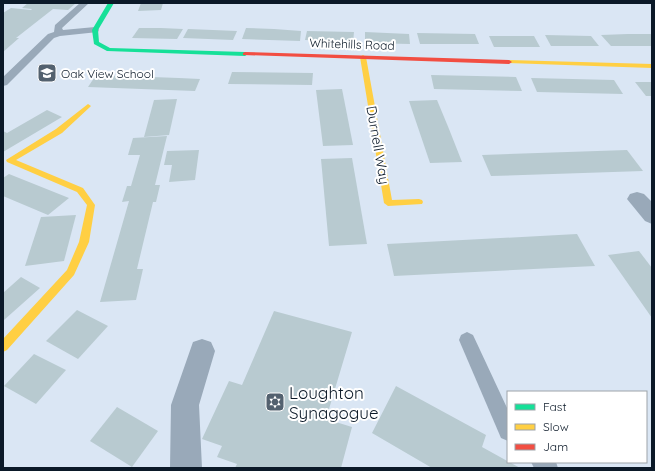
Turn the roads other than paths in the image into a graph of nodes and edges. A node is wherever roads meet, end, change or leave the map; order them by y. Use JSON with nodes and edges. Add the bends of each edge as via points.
{"nodes":[{"id":1,"x":85,"y":3,"type":"edge"},
{"id":2,"x":111,"y":3,"type":"edge"},
{"id":3,"x":95,"y":30,"type":"junction"},
{"id":4,"x":59,"y":33,"type":"junction"},
{"id":5,"x":363,"y":57,"type":"junction"},
{"id":6,"x":652,"y":66,"type":"edge"},
{"id":7,"x":3,"y":84,"type":"edge"},
{"id":8,"x":88,"y":106,"type":"dead end"},
{"id":9,"x":6,"y":162,"type":"edge"},
{"id":10,"x":637,"y":199,"type":"dead end"},
{"id":11,"x":418,"y":202,"type":"dead end"},
{"id":12,"x":652,"y":216,"type":"edge"},
{"id":13,"x":467,"y":340,"type":"dead end"},
{"id":14,"x":3,"y":347,"type":"edge"},
{"id":15,"x":202,"y":351,"type":"dead end"},
{"id":16,"x":507,"y":429,"type":"edge"},
{"id":17,"x":186,"y":468,"type":"edge"}],
"edges":[{"from":1,"to":4,"type":"lane","via":[[58,27]]},
{"from":2,"to":3,"type":"street"},
{"from":3,"to":4,"type":"lane"},
{"from":3,"to":5,"type":"street","name":"Whitehills Road","via":[[96,43],[109,50]]},
{"from":4,"to":7,"type":"lane","via":[[51,36]]},
{"from":5,"to":6,"type":"street","name":"Whitehills Road"},
{"from":5,"to":11,"type":"street","name":"Durnell Way","via":[[388,203]]},
{"from":8,"to":9,"type":"street","via":[[59,131]]},
{"from":9,"to":14,"type":"street","via":[[80,190],[91,205],[84,242],[72,272]]},
{"from":10,"to":12,"type":"street"},
{"from":13,"to":16,"type":"lane"},
{"from":15,"to":17,"type":"street","via":[[185,405]]}]}
